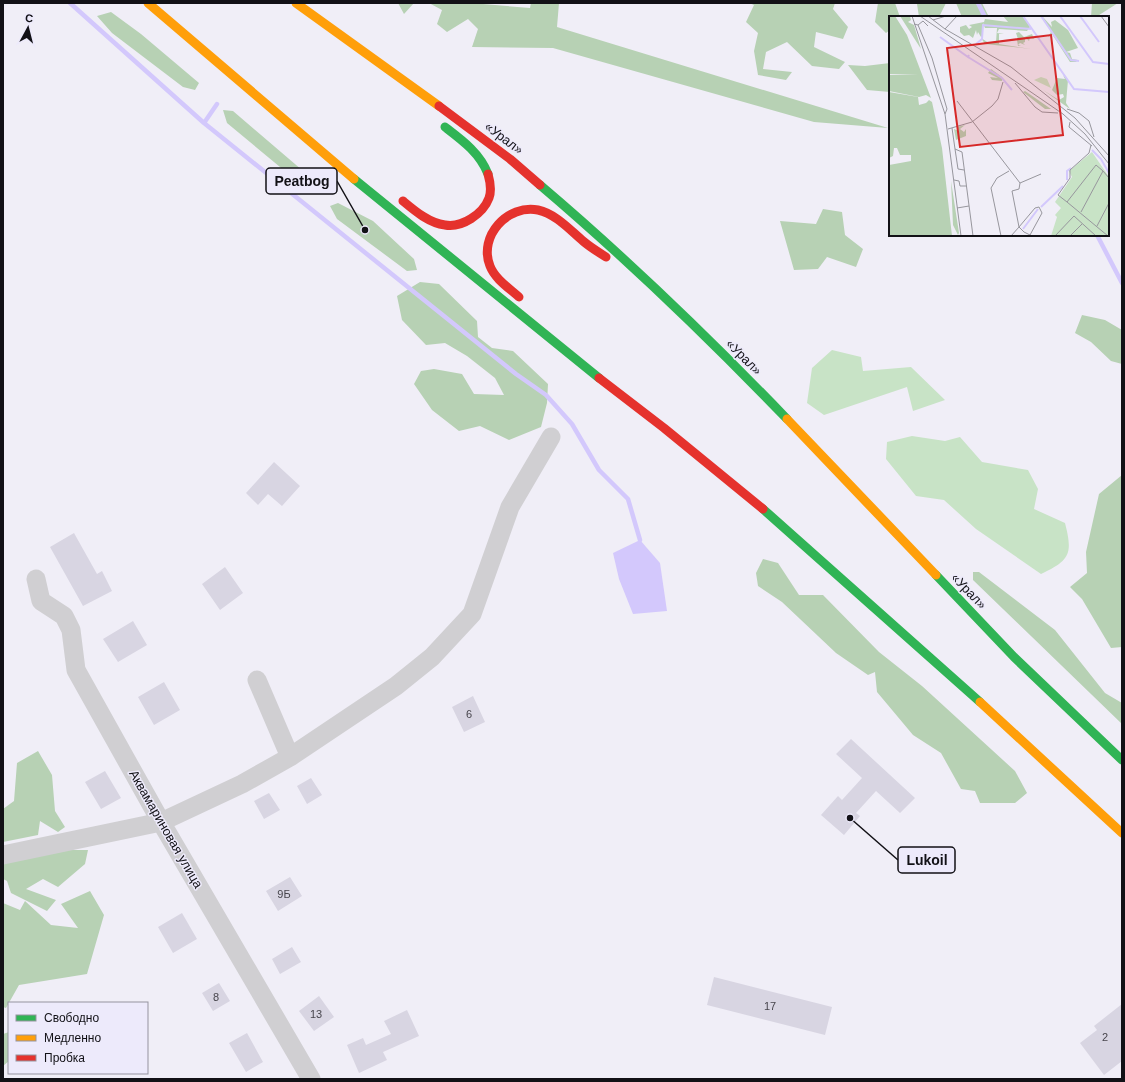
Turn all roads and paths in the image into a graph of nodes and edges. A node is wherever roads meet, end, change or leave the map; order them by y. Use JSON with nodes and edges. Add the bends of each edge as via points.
{"nodes":[{"id":1,"x":148,"y":3,"type":"edge"},
{"id":2,"x":296,"y":3,"type":"edge"},
{"id":3,"x":379,"y":61,"type":"junction"},
{"id":4,"x":399,"y":88,"type":"dead end"},
{"id":5,"x":437,"y":121,"type":"dead end"},
{"id":6,"x":292,"y":128,"type":"junction"},
{"id":7,"x":338,"y":153,"type":"dead end"},
{"id":8,"x":396,"y":195,"type":"dead end"},
{"id":9,"x":659,"y":291,"type":"junction"},
{"id":10,"x":525,"y":302,"type":"dead end"},
{"id":11,"x":563,"y":336,"type":"dead end"},
{"id":12,"x":598,"y":377,"type":"junction"},
{"id":13,"x":551,"y":437,"type":"dead end"},
{"id":14,"x":36,"y":579,"type":"dead end"},
{"id":15,"x":257,"y":680,"type":"dead end"},
{"id":16,"x":290,"y":756,"type":"junction"},
{"id":17,"x":1122,"y":760,"type":"edge"},
{"id":18,"x":161,"y":822,"type":"junction"},
{"id":19,"x":1122,"y":833,"type":"edge"},
{"id":20,"x":3,"y":855,"type":"edge"},
{"id":21,"x":311,"y":1079,"type":"edge"}],
"edges":[{"from":1,"to":6,"type":"highway"},
{"from":2,"to":3,"type":"highway","name":"«Урал»"},
{"from":3,"to":4,"type":"highway"},
{"from":3,"to":9,"type":"highway","name":"«Урал»","via":[[510,159]]},
{"from":5,"to":8,"type":"highway","via":[[466,144],[482,162],[489,177],[489,198],[479,212],[466,222],[451,226],[425,218]]},
{"from":6,"to":7,"type":"highway"},
{"from":6,"to":12,"type":"highway"},
{"from":9,"to":10,"type":"highway","via":[[588,246],[553,217],[538,210],[522,209],[507,216],[496,228],[487,250],[490,266],[504,284]]},
{"from":9,"to":17,"type":"highway","name":"«Урал»","via":[[783,415],[1014,657]]},
{"from":11,"to":12,"type":"highway"},
{"from":12,"to":19,"type":"highway","via":[[662,426],[876,608]]},
{"from":13,"to":16,"type":"street","via":[[510,507],[472,614],[432,657],[408,676]]},
{"from":14,"to":18,"type":"street","name":"Аквамариновая улица","via":[[41,601],[64,616],[71,630],[76,670]]},
{"from":15,"to":16,"type":"street"},
{"from":16,"to":18,"type":"street","via":[[242,784]]},
{"from":18,"to":20,"type":"street"},
{"from":18,"to":21,"type":"street","name":"Аквамариновая улица"}]}
